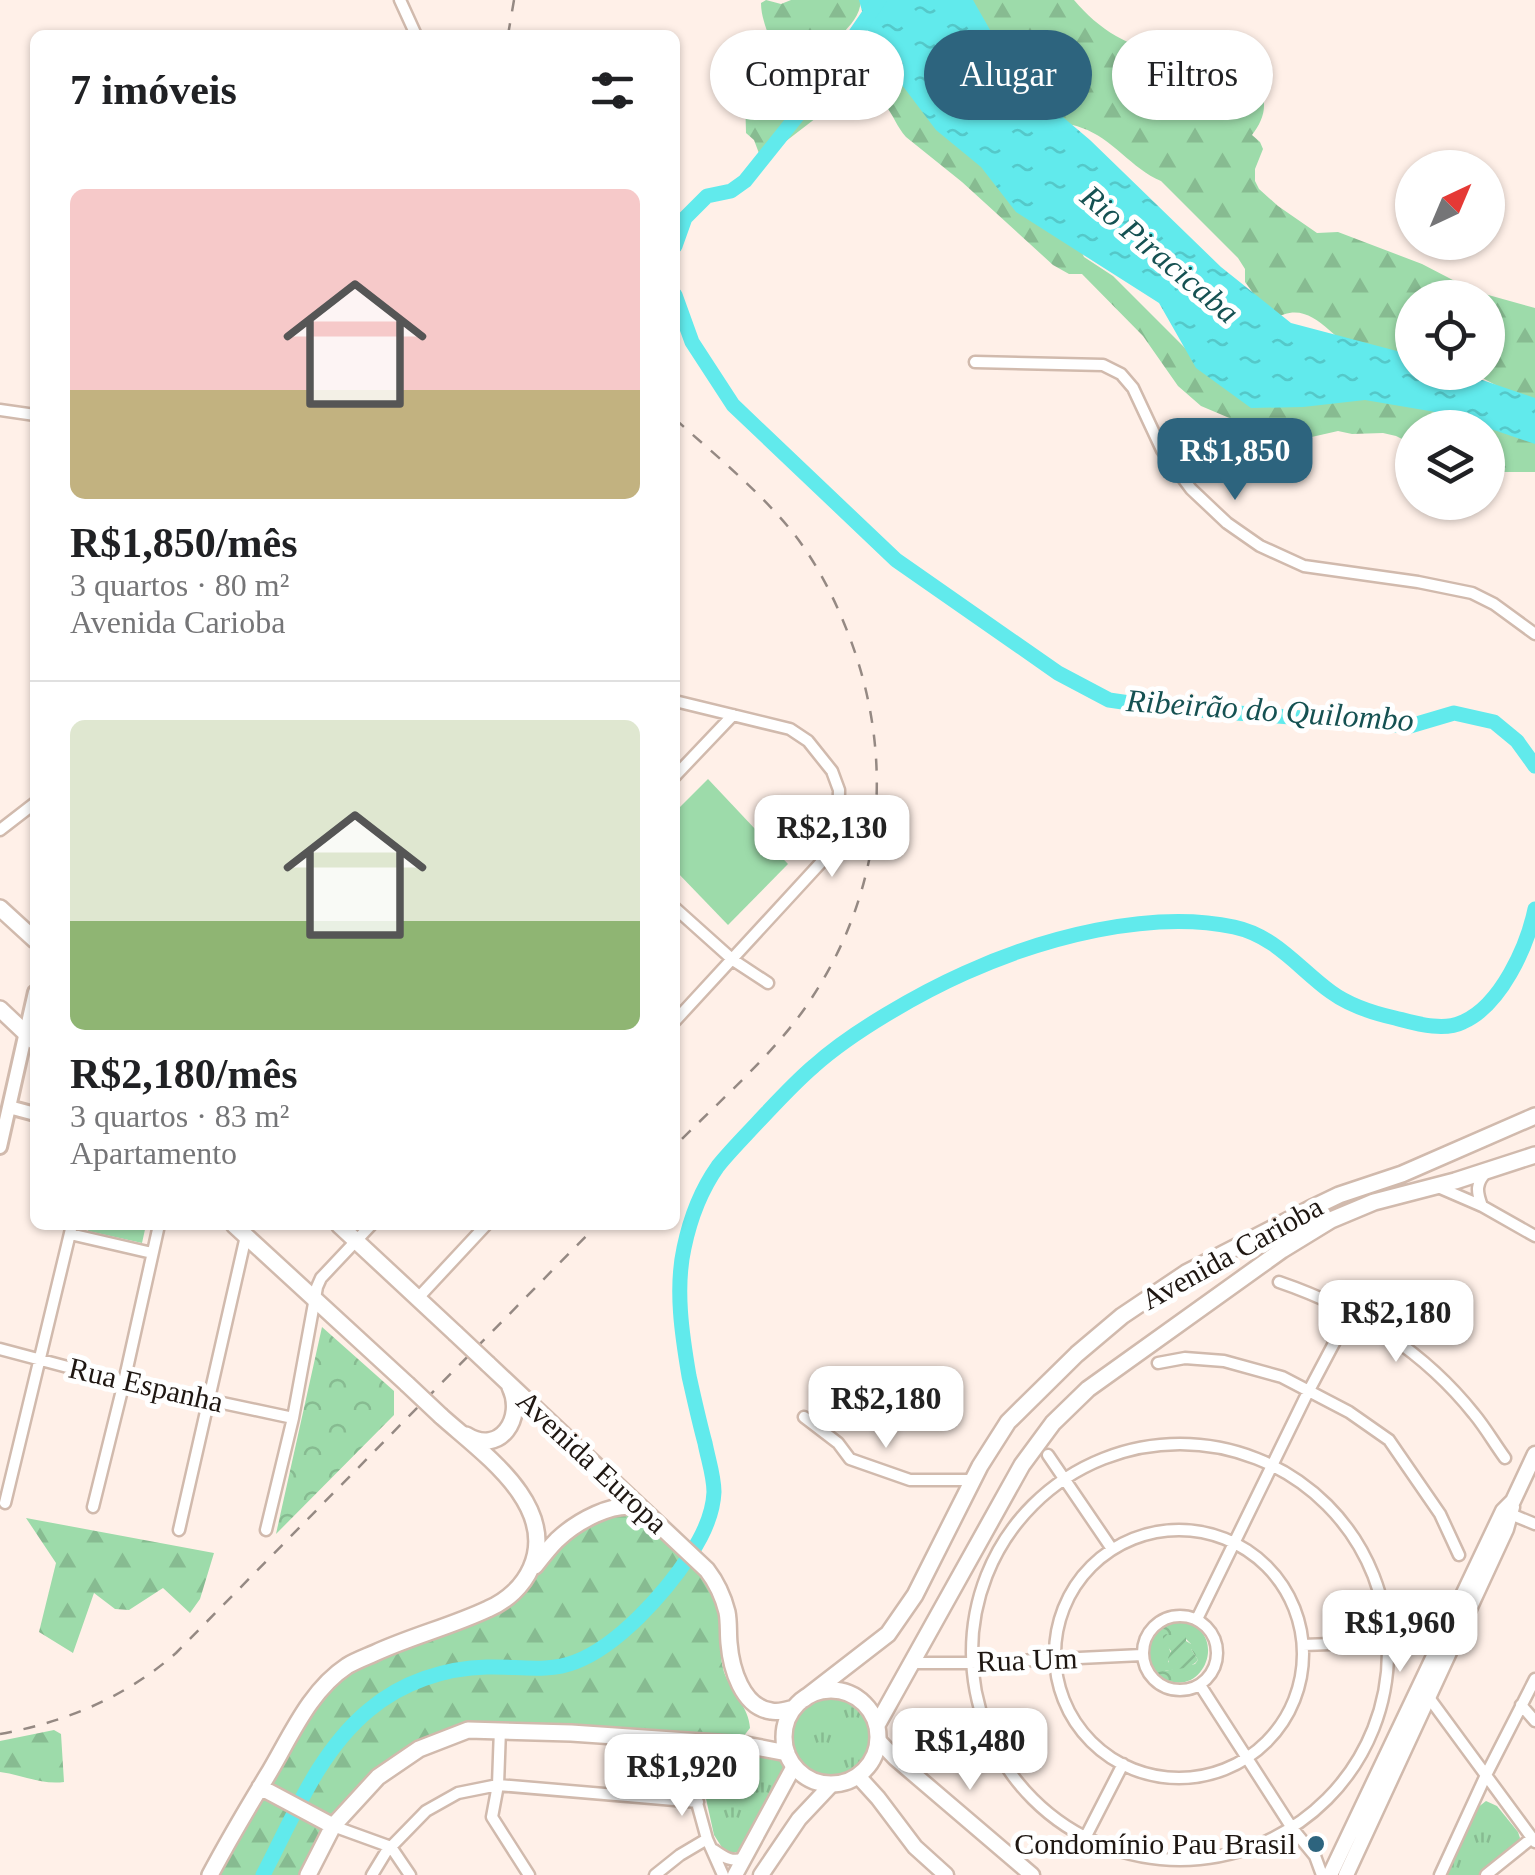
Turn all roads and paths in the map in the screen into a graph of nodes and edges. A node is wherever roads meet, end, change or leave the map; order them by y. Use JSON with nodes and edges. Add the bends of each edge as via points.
{"nodes":[{"id":1,"x":400,"y":0,"type":"edge"},
{"id":2,"x":414,"y":30,"type":"edge"},
{"id":3,"x":975,"y":362,"type":"dead end"},
{"id":4,"x":0,"y":410,"type":"edge"},
{"id":5,"x":30,"y":415,"type":"edge"},
{"id":6,"x":1535,"y":634,"type":"edge"},
{"id":7,"x":680,"y":701,"type":"edge"},
{"id":8,"x":733,"y":715,"type":"junction"},
{"id":9,"x":680,"y":771,"type":"edge"},
{"id":10,"x":30,"y":807,"type":"edge"},
{"id":11,"x":0,"y":830,"type":"edge"},
{"id":12,"x":0,"y":908,"type":"edge"},
{"id":13,"x":680,"y":913,"type":"edge"},
{"id":14,"x":30,"y":935,"type":"edge"},
{"id":15,"x":732,"y":960,"type":"junction"},
{"id":16,"x":768,"y":983,"type":"dead end"},
{"id":17,"x":0,"y":1009,"type":"edge"},
{"id":18,"x":680,"y":1017,"type":"edge"},
{"id":19,"x":30,"y":1037,"type":"edge"},
{"id":20,"x":30,"y":1041,"type":"edge"},
{"id":21,"x":5,"y":1106,"type":"edge"},
{"id":22,"x":30,"y":1113,"type":"edge"},
{"id":23,"x":1535,"y":1116,"type":"edge"},
{"id":24,"x":0,"y":1147,"type":"edge"},
{"id":25,"x":1535,"y":1155,"type":"edge"},
{"id":26,"x":1487,"y":1171,"type":"junction"},
{"id":27,"x":1435,"y":1186,"type":"junction"},
{"id":28,"x":1482,"y":1206,"type":"junction"},
{"id":29,"x":71,"y":1230,"type":"edge"},
{"id":30,"x":158,"y":1230,"type":"edge"},
{"id":31,"x":344,"y":1230,"type":"edge"},
{"id":32,"x":366,"y":1230,"type":"edge"},
{"id":33,"x":481,"y":1230,"type":"edge"},
{"id":34,"x":240,"y":1231,"type":"edge"},
{"id":35,"x":1535,"y":1236,"type":"edge"},
{"id":36,"x":356,"y":1241,"type":"junction"},
{"id":37,"x":152,"y":1252,"type":"junction"},
{"id":38,"x":1279,"y":1282,"type":"dead end"},
{"id":39,"x":418,"y":1298,"type":"junction"},
{"id":40,"x":314,"y":1299,"type":"junction"},
{"id":41,"x":1351,"y":1312,"type":"junction"},
{"id":42,"x":0,"y":1350,"type":"edge"},
{"id":43,"x":40,"y":1360,"type":"junction"},
{"id":44,"x":1158,"y":1363,"type":"dead end"},
{"id":45,"x":124,"y":1382,"type":"junction"},
{"id":46,"x":507,"y":1382,"type":"junction"},
{"id":47,"x":1310,"y":1392,"type":"junction"},
{"id":48,"x":210,"y":1401,"type":"junction"},
{"id":49,"x":804,"y":1416,"type":"dead end"},
{"id":50,"x":293,"y":1418,"type":"junction"},
{"id":51,"x":454,"y":1428,"type":"junction"},
{"id":52,"x":1048,"y":1454,"type":"dead end"},
{"id":53,"x":1535,"y":1454,"type":"edge"},
{"id":54,"x":1504,"y":1458,"type":"dead end"},
{"id":55,"x":1273,"y":1466,"type":"junction"},
{"id":56,"x":5,"y":1477,"type":"edge"},
{"id":57,"x":1064,"y":1478,"type":"junction"},
{"id":58,"x":973,"y":1480,"type":"junction"},
{"id":59,"x":5,"y":1504,"type":"dead end"},
{"id":60,"x":93,"y":1507,"type":"dead end"},
{"id":61,"x":640,"y":1508,"type":"junction"},
{"id":62,"x":1509,"y":1509,"type":"junction"},
{"id":63,"x":1535,"y":1524,"type":"edge"},
{"id":64,"x":179,"y":1530,"type":"dead end"},
{"id":65,"x":266,"y":1530,"type":"dead end"},
{"id":66,"x":1234,"y":1542,"type":"junction"},
{"id":67,"x":1112,"y":1549,"type":"junction"},
{"id":68,"x":1459,"y":1556,"type":"dead end"},
{"id":69,"x":530,"y":1573,"type":"junction"},
{"id":70,"x":1197,"y":1620,"type":"junction"},
{"id":71,"x":1416,"y":1641,"type":"dead end"},
{"id":72,"x":1388,"y":1643,"type":"junction"},
{"id":73,"x":1302,"y":1644,"type":"junction"},
{"id":74,"x":1142,"y":1655,"type":"junction"},
{"id":75,"x":1055,"y":1659,"type":"junction"},
{"id":76,"x":912,"y":1663,"type":"junction"},
{"id":77,"x":971,"y":1663,"type":"junction"},
{"id":78,"x":1535,"y":1679,"type":"edge"},
{"id":79,"x":1200,"y":1685,"type":"junction"},
{"id":80,"x":1423,"y":1693,"type":"junction"},
{"id":81,"x":799,"y":1704,"type":"junction"},
{"id":82,"x":1522,"y":1705,"type":"junction"},
{"id":83,"x":1535,"y":1721,"type":"edge"},
{"id":84,"x":500,"y":1730,"type":"junction"},
{"id":85,"x":878,"y":1733,"type":"junction"},
{"id":86,"x":666,"y":1741,"type":"junction"},
{"id":87,"x":695,"y":1742,"type":"junction"},
{"id":88,"x":1248,"y":1757,"type":"junction"},
{"id":89,"x":791,"y":1759,"type":"junction"},
{"id":90,"x":1123,"y":1764,"type":"junction"},
{"id":91,"x":688,"y":1770,"type":"junction"},
{"id":92,"x":1486,"y":1774,"type":"junction"},
{"id":93,"x":858,"y":1776,"type":"junction"},
{"id":94,"x":832,"y":1784,"type":"junction"},
{"id":95,"x":498,"y":1785,"type":"junction"},
{"id":96,"x":260,"y":1787,"type":"junction"},
{"id":97,"x":698,"y":1802,"type":"junction"},
{"id":98,"x":332,"y":1826,"type":"junction"},
{"id":99,"x":1292,"y":1828,"type":"junction"},
{"id":100,"x":1085,"y":1838,"type":"junction"},
{"id":101,"x":1534,"y":1840,"type":"edge"},
{"id":102,"x":710,"y":1845,"type":"junction"},
{"id":103,"x":391,"y":1847,"type":"junction"},
{"id":104,"x":1315,"y":1856,"type":"junction"},
{"id":105,"x":744,"y":1858,"type":"junction"},
{"id":106,"x":1337,"y":1860,"type":"junction"},
{"id":107,"x":210,"y":1875,"type":"edge"},
{"id":108,"x":308,"y":1875,"type":"edge"},
{"id":109,"x":372,"y":1875,"type":"edge"},
{"id":110,"x":410,"y":1875,"type":"edge"},
{"id":111,"x":529,"y":1875,"type":"edge"},
{"id":112,"x":654,"y":1875,"type":"edge"},
{"id":113,"x":723,"y":1875,"type":"edge"},
{"id":114,"x":734,"y":1875,"type":"edge"},
{"id":115,"x":761,"y":1875,"type":"edge"},
{"id":116,"x":946,"y":1875,"type":"edge"},
{"id":117,"x":1032,"y":1875,"type":"edge"},
{"id":118,"x":1322,"y":1875,"type":"edge"},
{"id":119,"x":1330,"y":1875,"type":"edge"},
{"id":120,"x":1346,"y":1875,"type":"edge"},
{"id":121,"x":1440,"y":1875,"type":"edge"},
{"id":122,"x":1486,"y":1875,"type":"edge"}],
"edges":[{"from":1,"to":2,"type":"street"},
{"from":3,"to":6,"type":"street","via":[[1103,365],[1133,388],[1162,450],[1191,489],[1260,546],[1304,566],[1472,593]]},
{"from":4,"to":5,"type":"street"},
{"from":7,"to":8,"type":"street"},
{"from":8,"to":9,"type":"street"},
{"from":8,"to":15,"type":"street","via":[[790,729],[808,741],[838,790],[838,844]]},
{"from":10,"to":11,"type":"street"},
{"from":12,"to":14,"type":"main road"},
{"from":13,"to":15,"type":"street"},
{"from":15,"to":16,"type":"street"},
{"from":15,"to":18,"type":"street"},
{"from":17,"to":19,"type":"main road"},
{"from":20,"to":21,"type":"street"},
{"from":21,"to":22,"type":"street"},
{"from":21,"to":24,"type":"street"},
{"from":23,"to":58,"type":"main road","name":"Avenida Carioba","via":[[1339,1195],[1152,1294],[1021,1408]]},
{"from":25,"to":26,"type":"main road","name":"Avenida Carioba"},
{"from":26,"to":27,"type":"main road","name":"Avenida Carioba"},
{"from":26,"to":28,"type":"street","via":[[1477,1186]]},
{"from":27,"to":28,"type":"street"},
{"from":27,"to":76,"type":"main road","name":"Avenida Carioba","via":[[1374,1202],[1314,1230],[1076,1400],[1022,1465]]},
{"from":28,"to":35,"type":"street"},
{"from":29,"to":37,"type":"street"},
{"from":29,"to":43,"type":"street"},
{"from":30,"to":37,"type":"street"},
{"from":31,"to":36,"type":"main road","name":"Avenida Europa"},
{"from":32,"to":36,"type":"street"},
{"from":33,"to":39,"type":"street"},
{"from":34,"to":40,"type":"main road"},
{"from":34,"to":48,"type":"street"},
{"from":36,"to":39,"type":"main road","name":"Avenida Europa"},
{"from":36,"to":40,"type":"street","via":[[322,1278]]},
{"from":37,"to":45,"type":"street"},
{"from":38,"to":41,"type":"street"},
{"from":39,"to":46,"type":"main road","name":"Avenida Europa","bridge":true},
{"from":40,"to":50,"type":"street"},
{"from":40,"to":51,"type":"main road","bridge":true},
{"from":41,"to":47,"type":"street"},
{"from":41,"to":54,"type":"street","via":[[1438,1374]]},
{"from":42,"to":43,"type":"street","name":"Rua Espanha"},
{"from":43,"to":45,"type":"street","name":"Rua Espanha"},
{"from":43,"to":56,"type":"street"},
{"from":44,"to":47,"type":"street","via":[[1224,1362],[1282,1376]]},
{"from":45,"to":48,"type":"street","name":"Rua Espanha"},
{"from":45,"to":60,"type":"street"},
{"from":46,"to":51,"type":"main road","via":[[516,1414],[503,1433],[481,1442]]},
{"from":46,"to":61,"type":"main road","name":"Avenida Europa"},
{"from":47,"to":55,"type":"street"},
{"from":47,"to":68,"type":"street","via":[[1389,1440],[1440,1514]]},
{"from":48,"to":50,"type":"street","name":"Rua Espanha"},
{"from":48,"to":64,"type":"street"},
{"from":49,"to":58,"type":"street","via":[[850,1460],[910,1480]]},
{"from":50,"to":65,"type":"street"},
{"from":51,"to":69,"type":"main road","via":[[526,1501],[536,1528]]},
{"from":52,"to":57,"type":"street"},
{"from":53,"to":62,"type":"main road"},
{"from":55,"to":57,"type":"street","via":[[1239,1452],[1167,1444],[1096,1460]]},
{"from":55,"to":66,"type":"street"},
{"from":55,"to":72,"type":"street","via":[[1332,1510],[1354,1539],[1372,1571]]},
{"from":56,"to":59,"type":"street"},
{"from":57,"to":67,"type":"street"},
{"from":57,"to":77,"type":"street","via":[[1004,1538],[984,1577]]},
{"from":58,"to":81,"type":"main road","name":"Avenida Carioba","via":[[902,1616]]},
{"from":61,"to":69,"type":"main road","via":[[616,1508],[574,1528]]},
{"from":61,"to":81,"type":"main road","name":"Avenida Europa","via":[[714,1579],[747,1696],[769,1712]]},
{"from":62,"to":63,"type":"street"},
{"from":62,"to":80,"type":"main road"},
{"from":66,"to":67,"type":"street","via":[[1159,1531]]},
{"from":66,"to":70,"type":"street"},
{"from":66,"to":73,"type":"street","via":[[1282,1584]]},
{"from":67,"to":75,"type":"street","via":[[1068,1596]]},
{"from":69,"to":96,"type":"main road","via":[[490,1608],[348,1666],[322,1688]]},
{"from":70,"to":74,"type":"street","via":[[1175,1615],[1154,1624]]},
{"from":70,"to":79,"type":"street","via":[[1213,1635],[1217,1657]]},
{"from":71,"to":72,"type":"street"},
{"from":72,"to":73,"type":"street"},
{"from":72,"to":99,"type":"street","via":[[1379,1715],[1365,1748],[1346,1780]]},
{"from":73,"to":88,"type":"street","via":[[1290,1708]]},
{"from":74,"to":75,"type":"street","name":"Rua Um"},
{"from":74,"to":79,"type":"street","via":[[1158,1684],[1178,1690]]},
{"from":75,"to":77,"type":"street","name":"Rua Um"},
{"from":75,"to":90,"type":"street","via":[[1068,1709],[1082,1731]]},
{"from":76,"to":77,"type":"street","name":"Rua Um"},
{"from":76,"to":85,"type":"main road","name":"Avenida Carioba"},
{"from":77,"to":100,"type":"street","via":[[988,1733],[1018,1783]]},
{"from":78,"to":82,"type":"street"},
{"from":79,"to":88,"type":"street"},
{"from":80,"to":92,"type":"street"},
{"from":80,"to":106,"type":"main road"},
{"from":80,"to":120,"type":"main road"},
{"from":81,"to":85,"type":"main road","via":[[818,1692],[847,1693],[870,1712]]},
{"from":81,"to":89,"type":"main road","via":[[785,1730]]},
{"from":82,"to":83,"type":"street"},
{"from":82,"to":92,"type":"street"},
{"from":84,"to":86,"type":"main road"},
{"from":84,"to":95,"type":"street"},
{"from":84,"to":98,"type":"main road","via":[[468,1730],[408,1756]]},
{"from":85,"to":93,"type":"main road","via":[[876,1754]]},
{"from":85,"to":117,"type":"main road","via":[[895,1758]]},
{"from":86,"to":87,"type":"main road"},
{"from":86,"to":91,"type":"street"},
{"from":87,"to":89,"type":"main road","via":[[746,1745]]},
{"from":87,"to":91,"type":"street"},
{"from":88,"to":90,"type":"street","via":[[1200,1776],[1173,1778]]},
{"from":88,"to":99,"type":"street"},
{"from":89,"to":94,"type":"main road","via":[[805,1776]]},
{"from":89,"to":105,"type":"main road"},
{"from":90,"to":100,"type":"street"},
{"from":91,"to":97,"type":"street"},
{"from":92,"to":101,"type":"street"},
{"from":92,"to":121,"type":"street"},
{"from":93,"to":94,"type":"main road"},
{"from":93,"to":116,"type":"main road"},
{"from":94,"to":115,"type":"main road","via":[[798,1819]]},
{"from":95,"to":97,"type":"street"},
{"from":95,"to":103,"type":"street","via":[[458,1794],[426,1811]]},
{"from":95,"to":111,"type":"street","via":[[492,1817]]},
{"from":96,"to":98,"type":"main road"},
{"from":96,"to":107,"type":"main road"},
{"from":97,"to":102,"type":"street"},
{"from":98,"to":103,"type":"street"},
{"from":98,"to":108,"type":"main road"},
{"from":99,"to":100,"type":"street","via":[[1260,1845],[1190,1861],[1119,1852]]},
{"from":99,"to":104,"type":"street"},
{"from":101,"to":122,"type":"street"},
{"from":102,"to":105,"type":"street","via":[[727,1859]]},
{"from":102,"to":112,"type":"street"},
{"from":102,"to":113,"type":"street"},
{"from":103,"to":109,"type":"street"},
{"from":103,"to":110,"type":"street"},
{"from":104,"to":106,"type":"street"},
{"from":104,"to":118,"type":"street"},
{"from":105,"to":114,"type":"main road"},
{"from":106,"to":119,"type":"main road"}]}
